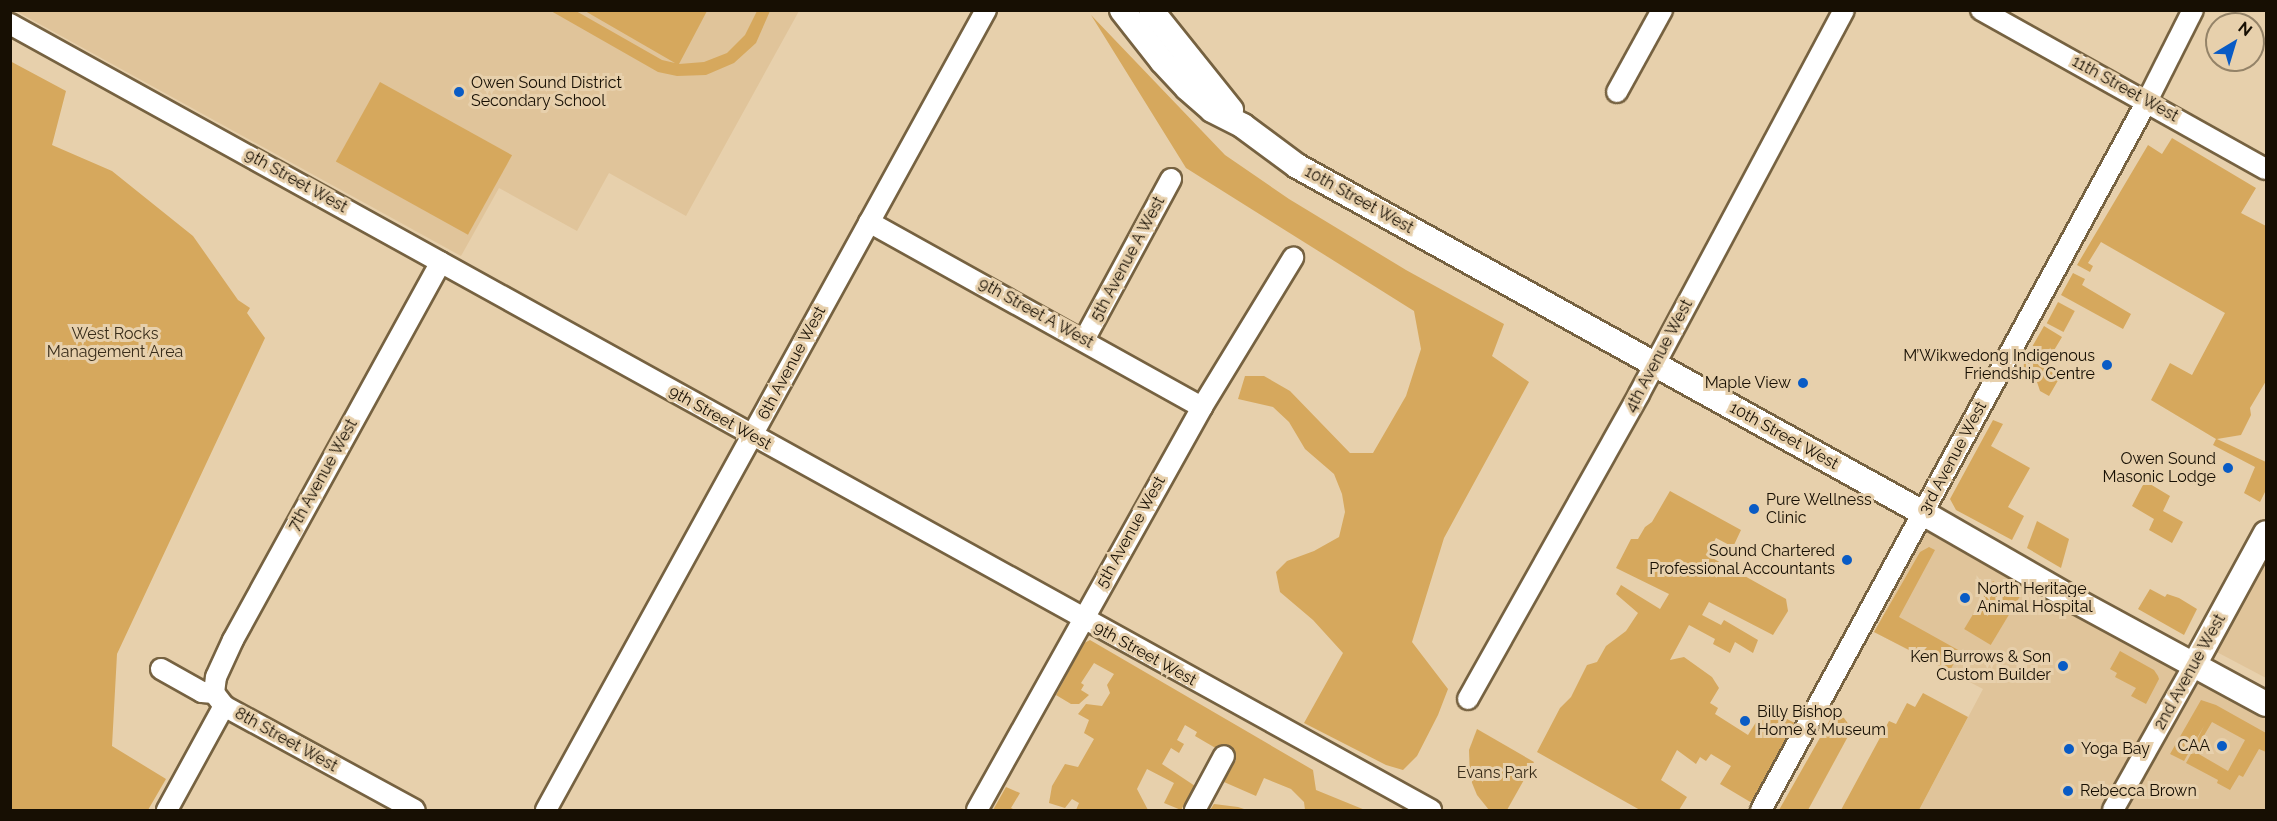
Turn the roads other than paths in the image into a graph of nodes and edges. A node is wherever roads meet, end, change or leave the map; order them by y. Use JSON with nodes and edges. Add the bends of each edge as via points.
{"nodes":[{"id":1,"x":986,"y":10,"type":"edge"},
{"id":2,"x":1122,"y":10,"type":"edge"},
{"id":3,"x":1151,"y":10,"type":"edge"},
{"id":4,"x":1662,"y":10,"type":"edge"},
{"id":5,"x":1844,"y":10,"type":"edge"},
{"id":6,"x":1982,"y":10,"type":"edge"},
{"id":7,"x":2193,"y":10,"type":"edge"},
{"id":8,"x":10,"y":24,"type":"edge"},
{"id":9,"x":1617,"y":92,"type":"dead end"},
{"id":10,"x":2147,"y":101,"type":"junction"},
{"id":11,"x":1244,"y":126,"type":"junction"},
{"id":12,"x":2266,"y":169,"type":"edge"},
{"id":13,"x":1171,"y":179,"type":"dead end"},
{"id":14,"x":869,"y":222,"type":"junction"},
{"id":15,"x":1293,"y":258,"type":"dead end"},
{"id":16,"x":441,"y":262,"type":"junction"},
{"id":17,"x":1084,"y":340,"type":"junction"},
{"id":18,"x":1654,"y":365,"type":"junction"},
{"id":19,"x":1202,"y":407,"type":"junction"},
{"id":20,"x":753,"y":437,"type":"junction"},
{"id":21,"x":1923,"y":513,"type":"junction"},
{"id":22,"x":2266,"y":533,"type":"edge"},
{"id":23,"x":1082,"y":619,"type":"junction"},
{"id":24,"x":2194,"y":665,"type":"junction"},
{"id":25,"x":161,"y":669,"type":"dead end"},
{"id":26,"x":219,"y":699,"type":"junction"},
{"id":27,"x":1468,"y":699,"type":"dead end"},
{"id":28,"x":2266,"y":704,"type":"edge"},
{"id":29,"x":1224,"y":756,"type":"dead end"},
{"id":30,"x":167,"y":810,"type":"edge"},
{"id":31,"x":415,"y":810,"type":"edge"},
{"id":32,"x":546,"y":810,"type":"edge"},
{"id":33,"x":977,"y":810,"type":"edge"},
{"id":34,"x":1195,"y":810,"type":"edge"},
{"id":35,"x":1431,"y":810,"type":"edge"},
{"id":36,"x":1761,"y":810,"type":"edge"},
{"id":37,"x":2114,"y":810,"type":"edge"}],
"edges":[{"from":1,"to":14,"type":"street","name":"6th Avenue West"},
{"from":2,"to":11,"type":"main road","name":"10th Street West","via":[[1187,88],[1212,110]]},
{"from":3,"to":11,"type":"main road","name":"10th Street West"},
{"from":4,"to":9,"type":"street"},
{"from":5,"to":18,"type":"street","name":"4th Avenue West"},
{"from":6,"to":10,"type":"street","name":"11th Street West"},
{"from":7,"to":10,"type":"street","name":"3rd Avenue West"},
{"from":8,"to":16,"type":"street","name":"9th Street West"},
{"from":10,"to":12,"type":"street","name":"11th Street West"},
{"from":10,"to":21,"type":"street","name":"3rd Avenue West"},
{"from":11,"to":18,"type":"main road","name":"10th Street West","via":[[1297,166]]},
{"from":13,"to":17,"type":"street","name":"5th Avenue A West"},
{"from":14,"to":17,"type":"street","name":"9th Street A West"},
{"from":14,"to":20,"type":"street","name":"6th Avenue West"},
{"from":15,"to":19,"type":"street","name":"5th Avenue West"},
{"from":16,"to":20,"type":"street","name":"9th Street West"},
{"from":16,"to":26,"type":"street","name":"7th Avenue West","via":[[232,640],[216,677]]},
{"from":17,"to":19,"type":"street","name":"9th Street A West"},
{"from":18,"to":21,"type":"main road","name":"10th Street West"},
{"from":18,"to":27,"type":"street","name":"4th Avenue West"},
{"from":19,"to":23,"type":"street","name":"5th Avenue West"},
{"from":20,"to":23,"type":"street","name":"9th Street West"},
{"from":20,"to":32,"type":"street","name":"6th Avenue West"},
{"from":21,"to":24,"type":"main road","name":"10th Street West"},
{"from":21,"to":36,"type":"street","name":"3rd Avenue West"},
{"from":22,"to":24,"type":"main road","name":"2nd Avenue West"},
{"from":23,"to":33,"type":"street","name":"5th Avenue West"},
{"from":23,"to":35,"type":"street","name":"9th Street West"},
{"from":24,"to":28,"type":"main road","name":"10th Street West"},
{"from":24,"to":37,"type":"street","name":"2nd Avenue West"},
{"from":25,"to":26,"type":"street","name":"8th Street West"},
{"from":26,"to":30,"type":"street","name":"7th Avenue West"},
{"from":26,"to":31,"type":"street","name":"8th Street West"},
{"from":29,"to":34,"type":"street"}]}
